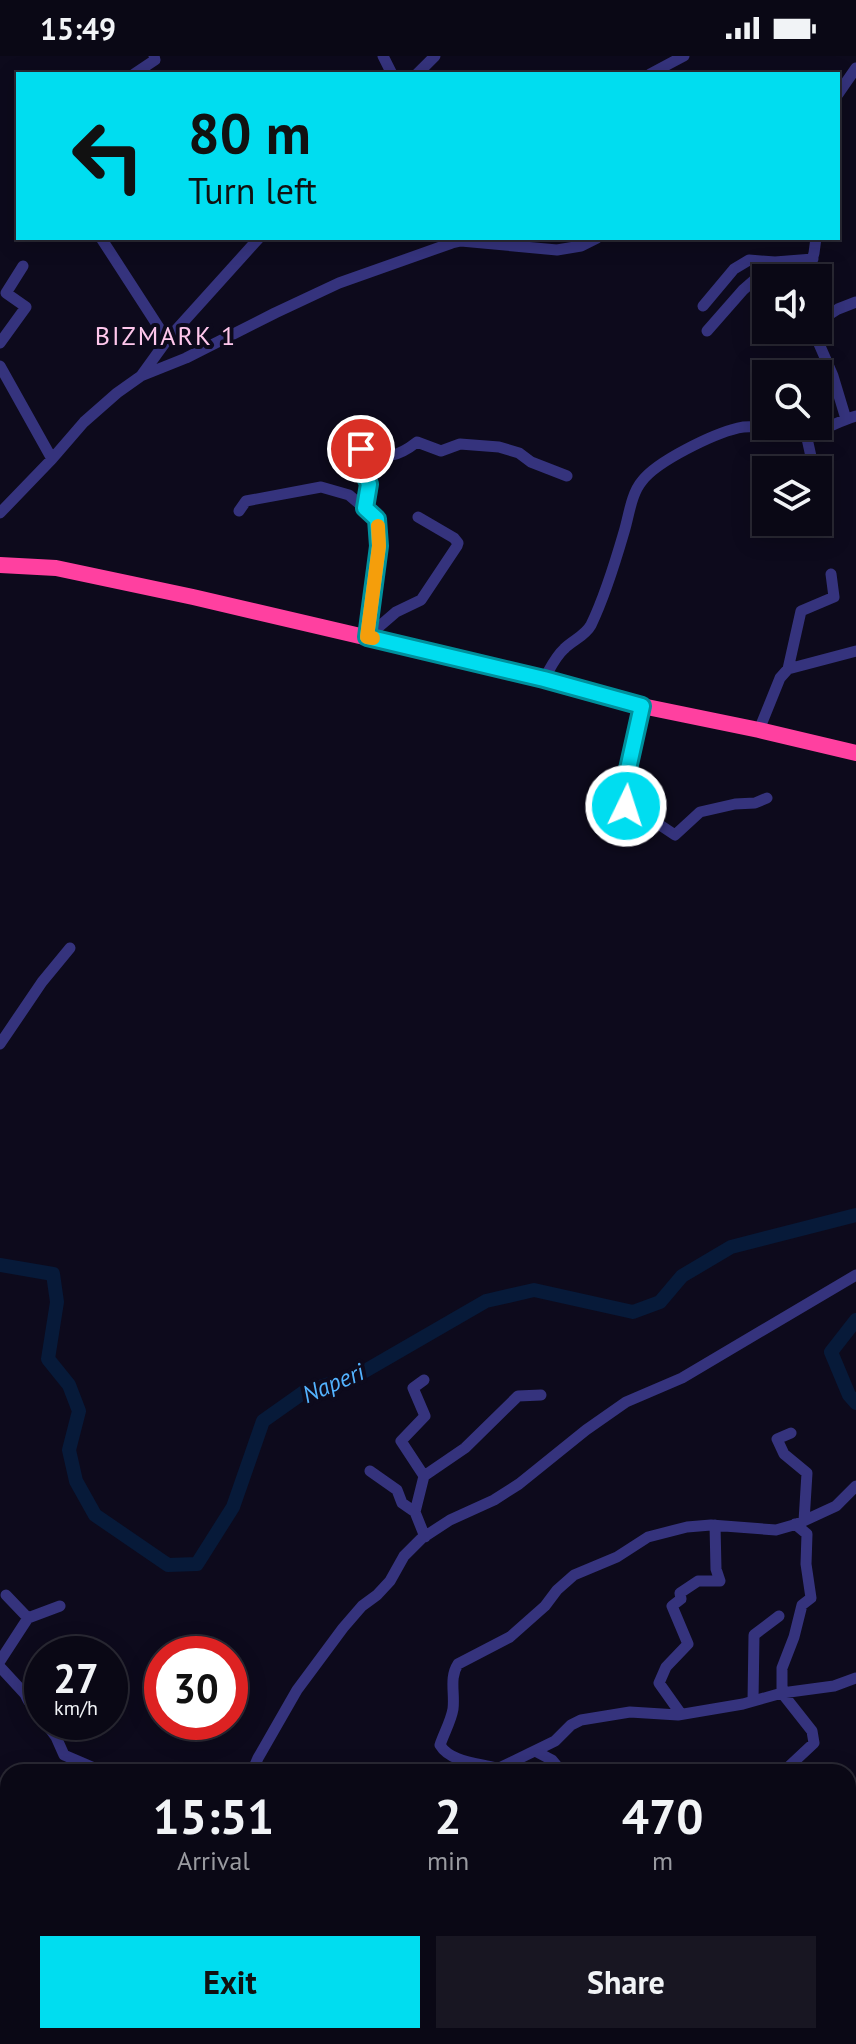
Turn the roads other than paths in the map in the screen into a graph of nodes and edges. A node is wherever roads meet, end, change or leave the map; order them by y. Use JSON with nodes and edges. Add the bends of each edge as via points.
{"nodes":[{"id":1,"x":154,"y":56,"type":"edge"},
{"id":2,"x":435,"y":56,"type":"edge"},
{"id":3,"x":684,"y":56,"type":"edge"},
{"id":4,"x":855,"y":71,"type":"edge"},
{"id":5,"x":137,"y":72,"type":"edge"},
{"id":6,"x":419,"y":72,"type":"edge"},
{"id":7,"x":654,"y":72,"type":"edge"},
{"id":8,"x":840,"y":91,"type":"edge"},
{"id":9,"x":102,"y":240,"type":"edge"},
{"id":10,"x":257,"y":240,"type":"edge"},
{"id":11,"x":593,"y":240,"type":"edge"},
{"id":12,"x":816,"y":240,"type":"edge"},
{"id":13,"x":813,"y":259,"type":"junction"},
{"id":14,"x":775,"y":262,"type":"junction"},
{"id":15,"x":811,"y":264,"type":"edge"},
{"id":16,"x":23,"y":266,"type":"dead end"},
{"id":17,"x":856,"y":302,"type":"edge"},
{"id":18,"x":703,"y":306,"type":"dead end"},
{"id":19,"x":832,"y":313,"type":"edge"},
{"id":20,"x":707,"y":331,"type":"dead end"},
{"id":21,"x":167,"y":340,"type":"junction"},
{"id":22,"x":0,"y":343,"type":"edge"},
{"id":23,"x":819,"y":344,"type":"edge"},
{"id":24,"x":0,"y":366,"type":"edge"},
{"id":25,"x":141,"y":376,"type":"junction"},
{"id":26,"x":851,"y":417,"type":"edge"},
{"id":27,"x":832,"y":426,"type":"edge"},
{"id":28,"x":752,"y":427,"type":"edge"},
{"id":29,"x":52,"y":459,"type":"junction"},
{"id":30,"x":567,"y":476,"type":"dead end"},
{"id":31,"x":365,"y":508,"type":"junction"},
{"id":32,"x":239,"y":511,"type":"dead end"},
{"id":33,"x":0,"y":513,"type":"edge"},
{"id":34,"x":418,"y":517,"type":"dead end"},
{"id":35,"x":0,"y":565,"type":"edge"},
{"id":36,"x":831,"y":574,"type":"dead end"},
{"id":37,"x":367,"y":637,"type":"junction"},
{"id":38,"x":856,"y":651,"type":"edge"},
{"id":39,"x":788,"y":669,"type":"junction"},
{"id":40,"x":544,"y":679,"type":"junction"},
{"id":41,"x":642,"y":706,"type":"junction"},
{"id":42,"x":759,"y":730,"type":"junction"},
{"id":43,"x":856,"y":753,"type":"edge"},
{"id":44,"x":767,"y":798,"type":"dead end"},
{"id":45,"x":70,"y":948,"type":"dead end"},
{"id":46,"x":0,"y":1044,"type":"edge"},
{"id":47,"x":856,"y":1275,"type":"edge"},
{"id":48,"x":424,"y":1380,"type":"dead end"},
{"id":49,"x":541,"y":1395,"type":"dead end"},
{"id":50,"x":791,"y":1433,"type":"dead end"},
{"id":51,"x":370,"y":1471,"type":"dead end"},
{"id":52,"x":424,"y":1476,"type":"junction"},
{"id":53,"x":856,"y":1486,"type":"edge"},
{"id":54,"x":415,"y":1512,"type":"junction"},
{"id":55,"x":799,"y":1523,"type":"junction"},
{"id":56,"x":715,"y":1525,"type":"junction"},
{"id":57,"x":425,"y":1537,"type":"junction"},
{"id":58,"x":6,"y":1595,"type":"dead end"},
{"id":59,"x":60,"y":1606,"type":"dead end"},
{"id":60,"x":779,"y":1616,"type":"dead end"},
{"id":61,"x":28,"y":1618,"type":"junction"},
{"id":62,"x":0,"y":1664,"type":"edge"},
{"id":63,"x":856,"y":1678,"type":"edge"},
{"id":64,"x":24,"y":1693,"type":"edge"},
{"id":65,"x":782,"y":1693,"type":"junction"},
{"id":66,"x":753,"y":1701,"type":"junction"},
{"id":67,"x":681,"y":1714,"type":"junction"},
{"id":68,"x":58,"y":1740,"type":"edge"},
{"id":69,"x":535,"y":1751,"type":"junction"},
{"id":70,"x":85,"y":1764,"type":"edge"},
{"id":71,"x":255,"y":1764,"type":"edge"},
{"id":72,"x":475,"y":1764,"type":"edge"},
{"id":73,"x":506,"y":1764,"type":"edge"},
{"id":74,"x":555,"y":1764,"type":"edge"},
{"id":75,"x":792,"y":1764,"type":"edge"}],
"edges":[{"from":1,"to":5,"type":"street"},
{"from":2,"to":6,"type":"street"},
{"from":3,"to":7,"type":"street"},
{"from":4,"to":8,"type":"street"},
{"from":9,"to":21,"type":"street"},
{"from":10,"to":21,"type":"street"},
{"from":11,"to":25,"type":"street","via":[[557,250],[452,243],[339,283]]},
{"from":12,"to":13,"type":"street"},
{"from":13,"to":14,"type":"street"},
{"from":13,"to":15,"type":"street"},
{"from":14,"to":18,"type":"street","via":[[749,260],[734,269]]},
{"from":14,"to":20,"type":"street"},
{"from":16,"to":22,"type":"street","via":[[6,293],[26,307]]},
{"from":17,"to":19,"type":"street"},
{"from":21,"to":25,"type":"street"},
{"from":23,"to":26,"type":"street"},
{"from":24,"to":29,"type":"street"},
{"from":25,"to":29,"type":"street","via":[[84,422]]},
{"from":26,"to":27,"type":"street"},
{"from":28,"to":40,"type":"street","via":[[684,451],[647,475],[636,490],[591,625],[562,650]]},
{"from":29,"to":33,"type":"street"},
{"from":30,"to":31,"type":"street","via":[[499,447],[460,444],[441,451],[417,442],[404,452],[376,457],[361,449],[356,457],[369,484]]},
{"from":31,"to":32,"type":"street","via":[[349,495],[321,487],[246,501]]},
{"from":31,"to":37,"type":"street","via":[[377,519],[379,546]]},
{"from":34,"to":37,"type":"street","via":[[454,538],[457,546],[421,600],[396,612]]},
{"from":35,"to":37,"type":"highway","via":[[56,568]]},
{"from":36,"to":39,"type":"street","via":[[834,597],[801,611]]},
{"from":37,"to":40,"type":"highway"},
{"from":38,"to":39,"type":"street"},
{"from":39,"to":42,"type":"street"},
{"from":40,"to":41,"type":"highway"},
{"from":41,"to":42,"type":"highway"},
{"from":41,"to":44,"type":"street","via":[[624,787],[626,806],[635,817],[675,835],[700,812]]},
{"from":42,"to":43,"type":"highway"},
{"from":45,"to":46,"type":"street"},
{"from":47,"to":57,"type":"street","via":[[682,1378],[626,1402],[519,1484]]},
{"from":48,"to":52,"type":"street","via":[[413,1388],[425,1416],[401,1441]]},
{"from":49,"to":52,"type":"street","via":[[518,1396],[465,1448]]},
{"from":50,"to":55,"type":"street","via":[[777,1439],[784,1454],[807,1473]]},
{"from":51,"to":54,"type":"street","via":[[397,1490],[402,1503]]},
{"from":52,"to":54,"type":"street"},
{"from":53,"to":55,"type":"street","via":[[836,1506]]},
{"from":54,"to":57,"type":"street"},
{"from":55,"to":56,"type":"street","via":[[776,1530]]},
{"from":55,"to":65,"type":"street","via":[[807,1534],[811,1598],[802,1605],[782,1668]]},
{"from":56,"to":67,"type":"street","via":[[720,1581],[698,1581],[672,1606],[688,1644],[659,1683]]},
{"from":56,"to":72,"type":"street","via":[[648,1537],[574,1575],[510,1637],[458,1664],[453,1712],[440,1745],[452,1756]]},
{"from":57,"to":71,"type":"street","via":[[343,1628],[297,1690]]},
{"from":58,"to":61,"type":"street"},
{"from":59,"to":61,"type":"street"},
{"from":60,"to":66,"type":"street","via":[[754,1635]]},
{"from":61,"to":62,"type":"street"},
{"from":62,"to":64,"type":"street"},
{"from":63,"to":65,"type":"street"},
{"from":65,"to":66,"type":"street"},
{"from":65,"to":75,"type":"street","via":[[812,1731],[814,1743]]},
{"from":66,"to":67,"type":"street"},
{"from":67,"to":69,"type":"street","via":[[630,1712],[581,1720]]},
{"from":68,"to":70,"type":"street","via":[[64,1755]]},
{"from":69,"to":73,"type":"street"},
{"from":69,"to":74,"type":"street"}]}
